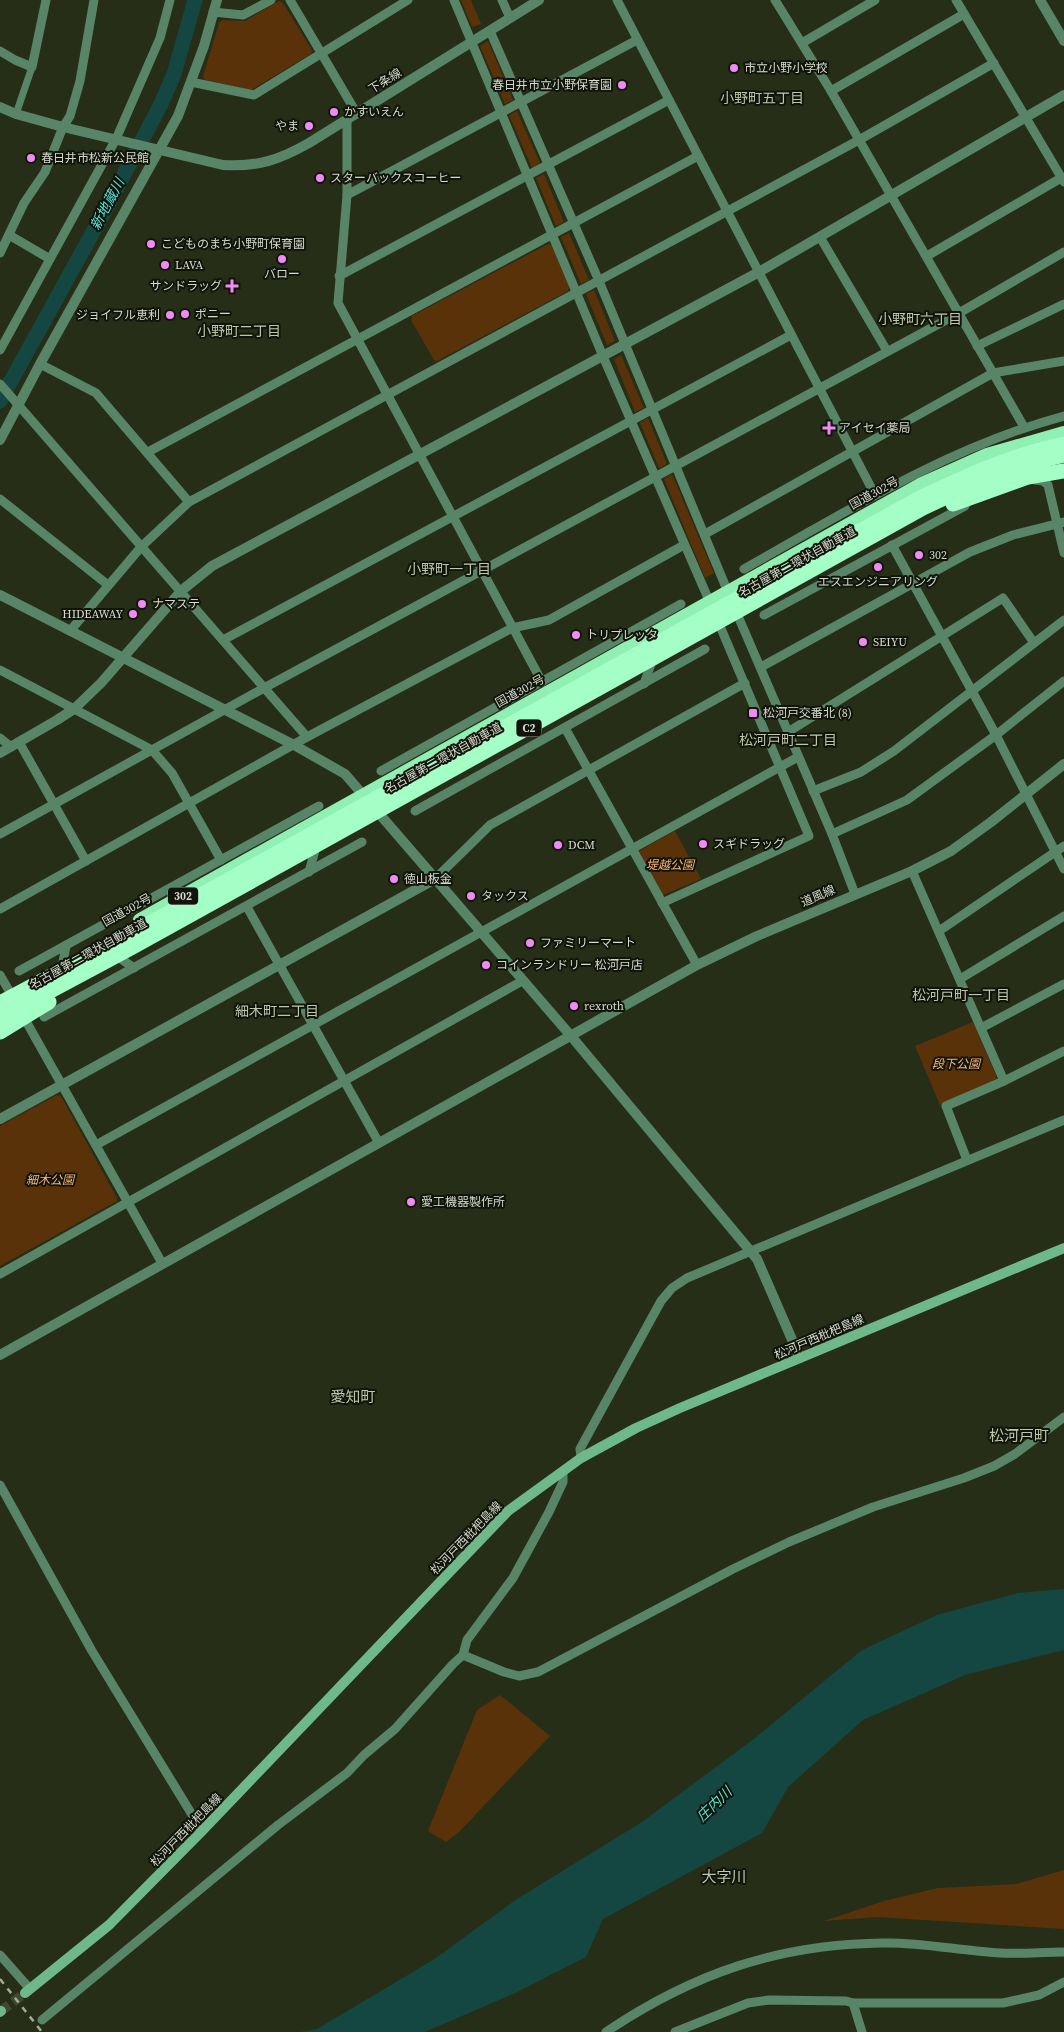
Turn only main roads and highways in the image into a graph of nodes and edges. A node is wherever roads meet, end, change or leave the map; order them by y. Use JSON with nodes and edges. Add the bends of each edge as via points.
{"nodes":[{"id":1,"x":1064,"y":433,"type":"edge"},
{"id":2,"x":1064,"y":444,"type":"edge"},
{"id":3,"x":1064,"y":455,"type":"edge"},
{"id":4,"x":1064,"y":471,"type":"edge"},
{"id":5,"x":803,"y":576,"type":"junction"},
{"id":6,"x":128,"y":942,"type":"junction"},
{"id":7,"x":2,"y":996,"type":"edge"},
{"id":8,"x":0,"y":1018,"type":"edge"},
{"id":9,"x":2,"y":1035,"type":"edge"},
{"id":10,"x":1064,"y":1248,"type":"edge"},
{"id":11,"x":27,"y":1991,"type":"tunnel mouth"}],
"edges":[{"from":1,"to":7,"type":"highway","name":"国道302号","number":"302","via":[[987,455],[920,485],[364,795],[321,812],[280,842]]},
{"from":2,"to":6,"type":"highway","name":"名古屋第二環状自動車道","number":"C2","via":[[1006,460],[918,499]]},
{"from":3,"to":5,"type":"highway","name":"名古屋第二環状自動車道","number":"C2","via":[[970,485]]},
{"from":4,"to":5,"type":"highway","via":[[1028,477],[962,500]]},
{"from":5,"to":6,"type":"highway","name":"名古屋第二環状自動車道","number":"C2"},
{"from":6,"to":7,"type":"highway"},
{"from":6,"to":8,"type":"highway","name":"名古屋第二環状自動車道","number":"C2"},
{"from":6,"to":9,"type":"highway"},
{"from":10,"to":11,"type":"main road","name":"松河戸西枇杷島線","via":[[663,1416],[581,1458],[508,1511],[109,1925]]}]}
